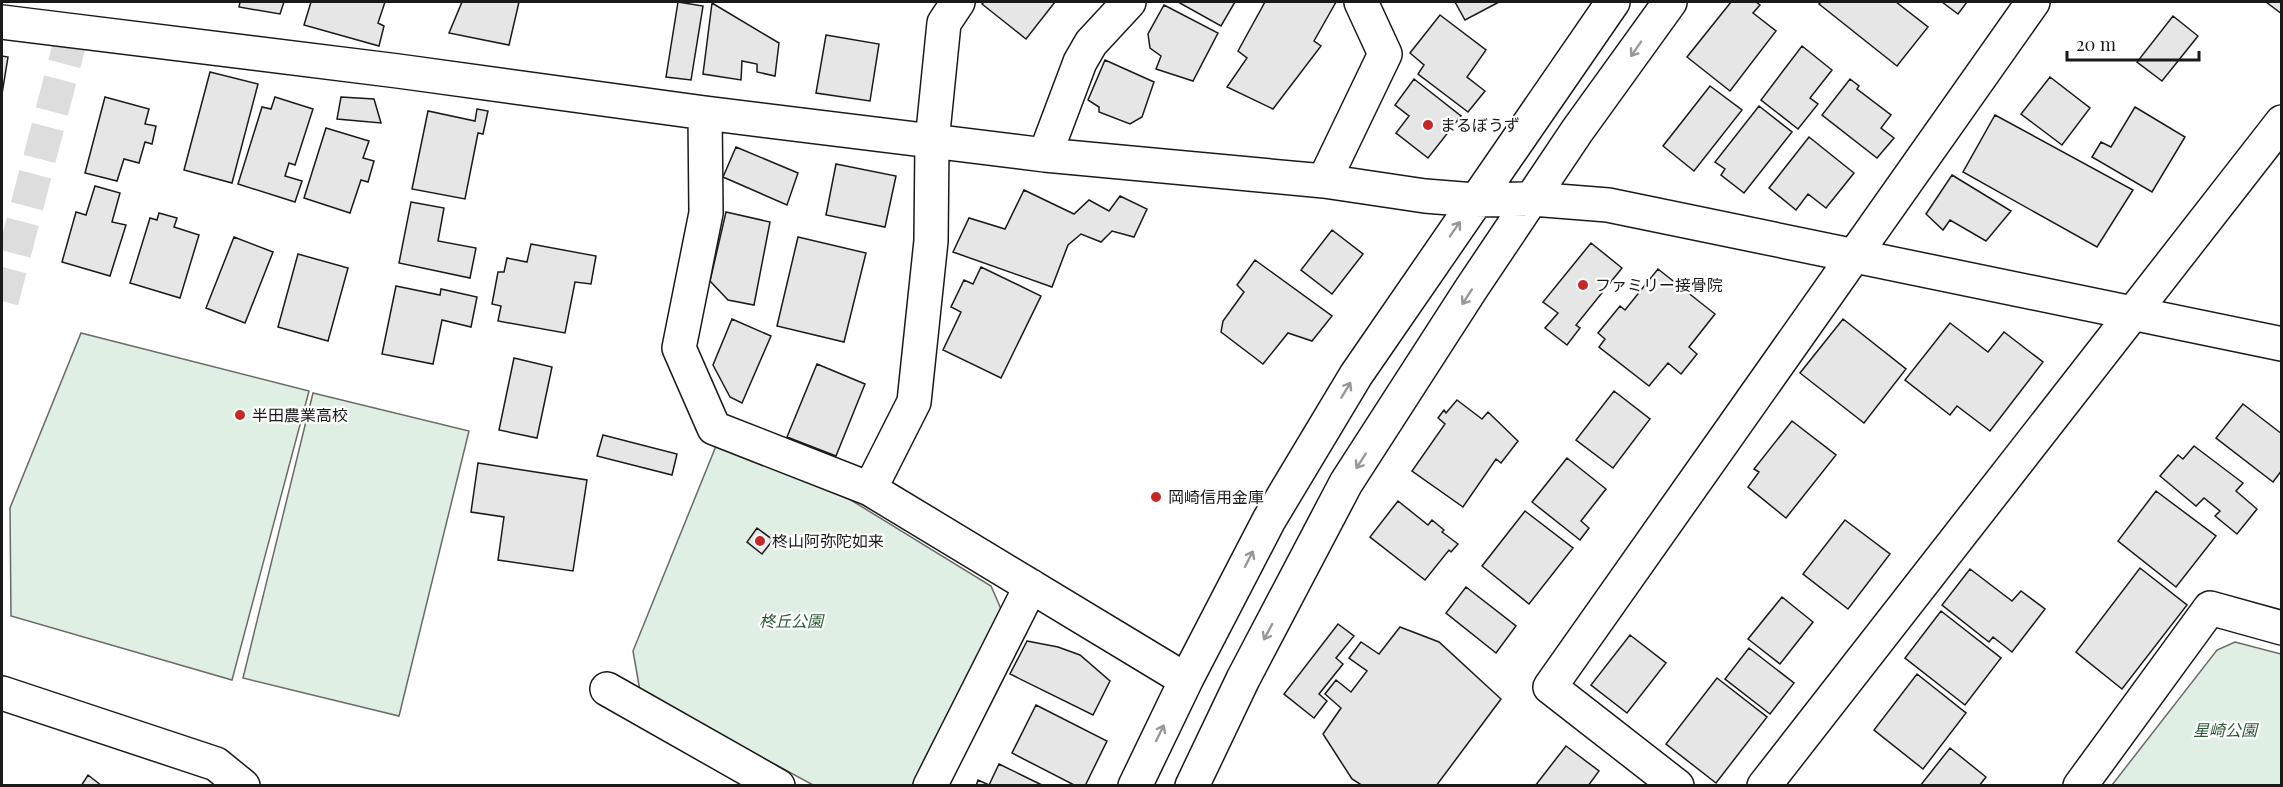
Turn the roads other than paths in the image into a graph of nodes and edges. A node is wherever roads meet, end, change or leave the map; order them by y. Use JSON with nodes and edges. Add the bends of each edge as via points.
{"nodes":[{"id":1,"x":958,"y":2,"type":"edge"},
{"id":2,"x":1130,"y":2,"type":"edge"},
{"id":3,"x":1361,"y":2,"type":"edge"},
{"id":4,"x":1613,"y":2,"type":"edge"},
{"id":5,"x":1670,"y":2,"type":"edge"},
{"id":6,"x":2033,"y":2,"type":"edge"},
{"id":7,"x":2,"y":22,"type":"edge"},
{"id":8,"x":705,"y":112,"type":"junction"},
{"id":9,"x":2282,"y":122,"type":"edge"},
{"id":10,"x":932,"y":142,"type":"junction"},
{"id":11,"x":1045,"y":155,"type":"junction"},
{"id":12,"x":1324,"y":181,"type":"junction"},
{"id":13,"x":1532,"y":199,"type":"junction"},
{"id":14,"x":1475,"y":200,"type":"junction"},
{"id":15,"x":1854,"y":256,"type":"junction"},
{"id":16,"x":2132,"y":314,"type":"junction"},
{"id":17,"x":2282,"y":344,"type":"edge"},
{"id":18,"x":870,"y":489,"type":"junction"},
{"id":19,"x":1031,"y":586,"type":"junction"},
{"id":20,"x":2282,"y":628,"type":"edge"},
{"id":21,"x":1186,"y":680,"type":"junction"},
{"id":22,"x":607,"y":689,"type":"dead end"},
{"id":23,"x":2,"y":693,"type":"edge"},
{"id":24,"x":208,"y":775,"type":"edge"},
{"id":25,"x":243,"y":786,"type":"edge"},
{"id":26,"x":778,"y":786,"type":"edge"},
{"id":27,"x":930,"y":786,"type":"edge"},
{"id":28,"x":1135,"y":786,"type":"edge"},
{"id":29,"x":1192,"y":786,"type":"edge"},
{"id":30,"x":1677,"y":786,"type":"edge"},
{"id":31,"x":1764,"y":786,"type":"edge"},
{"id":32,"x":2080,"y":786,"type":"edge"}],
"edges":[{"from":1,"to":10,"type":"street","via":[[944,23]]},
{"from":2,"to":11,"type":"street","via":[[1091,44],[1080,62]]},
{"from":3,"to":12,"type":"street","via":[[1385,54]]},
{"from":4,"to":14,"type":"street"},
{"from":5,"to":13,"type":"street","one_way":true},
{"from":6,"to":15,"type":"street"},
{"from":7,"to":8,"type":"street"},
{"from":8,"to":10,"type":"street"},
{"from":8,"to":18,"type":"street","via":[[706,213],[679,348],[714,428]]},
{"from":9,"to":16,"type":"street"},
{"from":10,"to":11,"type":"street"},
{"from":10,"to":18,"type":"street","via":[[931,241],[914,402]]},
{"from":11,"to":12,"type":"street"},
{"from":12,"to":14,"type":"street"},
{"from":13,"to":14,"type":"street"},
{"from":13,"to":15,"type":"street","via":[[1608,205]]},
{"from":13,"to":29,"type":"street","one_way":true,"via":[[1346,483],[1243,679]]},
{"from":21,"to":14,"type":"street","one_way":true,"via":[[1269,520],[1356,375]]},
{"from":15,"to":16,"type":"street"},
{"from":15,"to":30,"type":"street","via":[[1550,687]]},
{"from":16,"to":17,"type":"street"},
{"from":16,"to":31,"type":"street"},
{"from":18,"to":19,"type":"street"},
{"from":19,"to":21,"type":"street"},
{"from":19,"to":27,"type":"street"},
{"from":20,"to":32,"type":"street","via":[[2210,608]]},
{"from":28,"to":21,"type":"street","one_way":true},
{"from":22,"to":26,"type":"street"},
{"from":23,"to":24,"type":"street"},
{"from":24,"to":25,"type":"street"}]}
